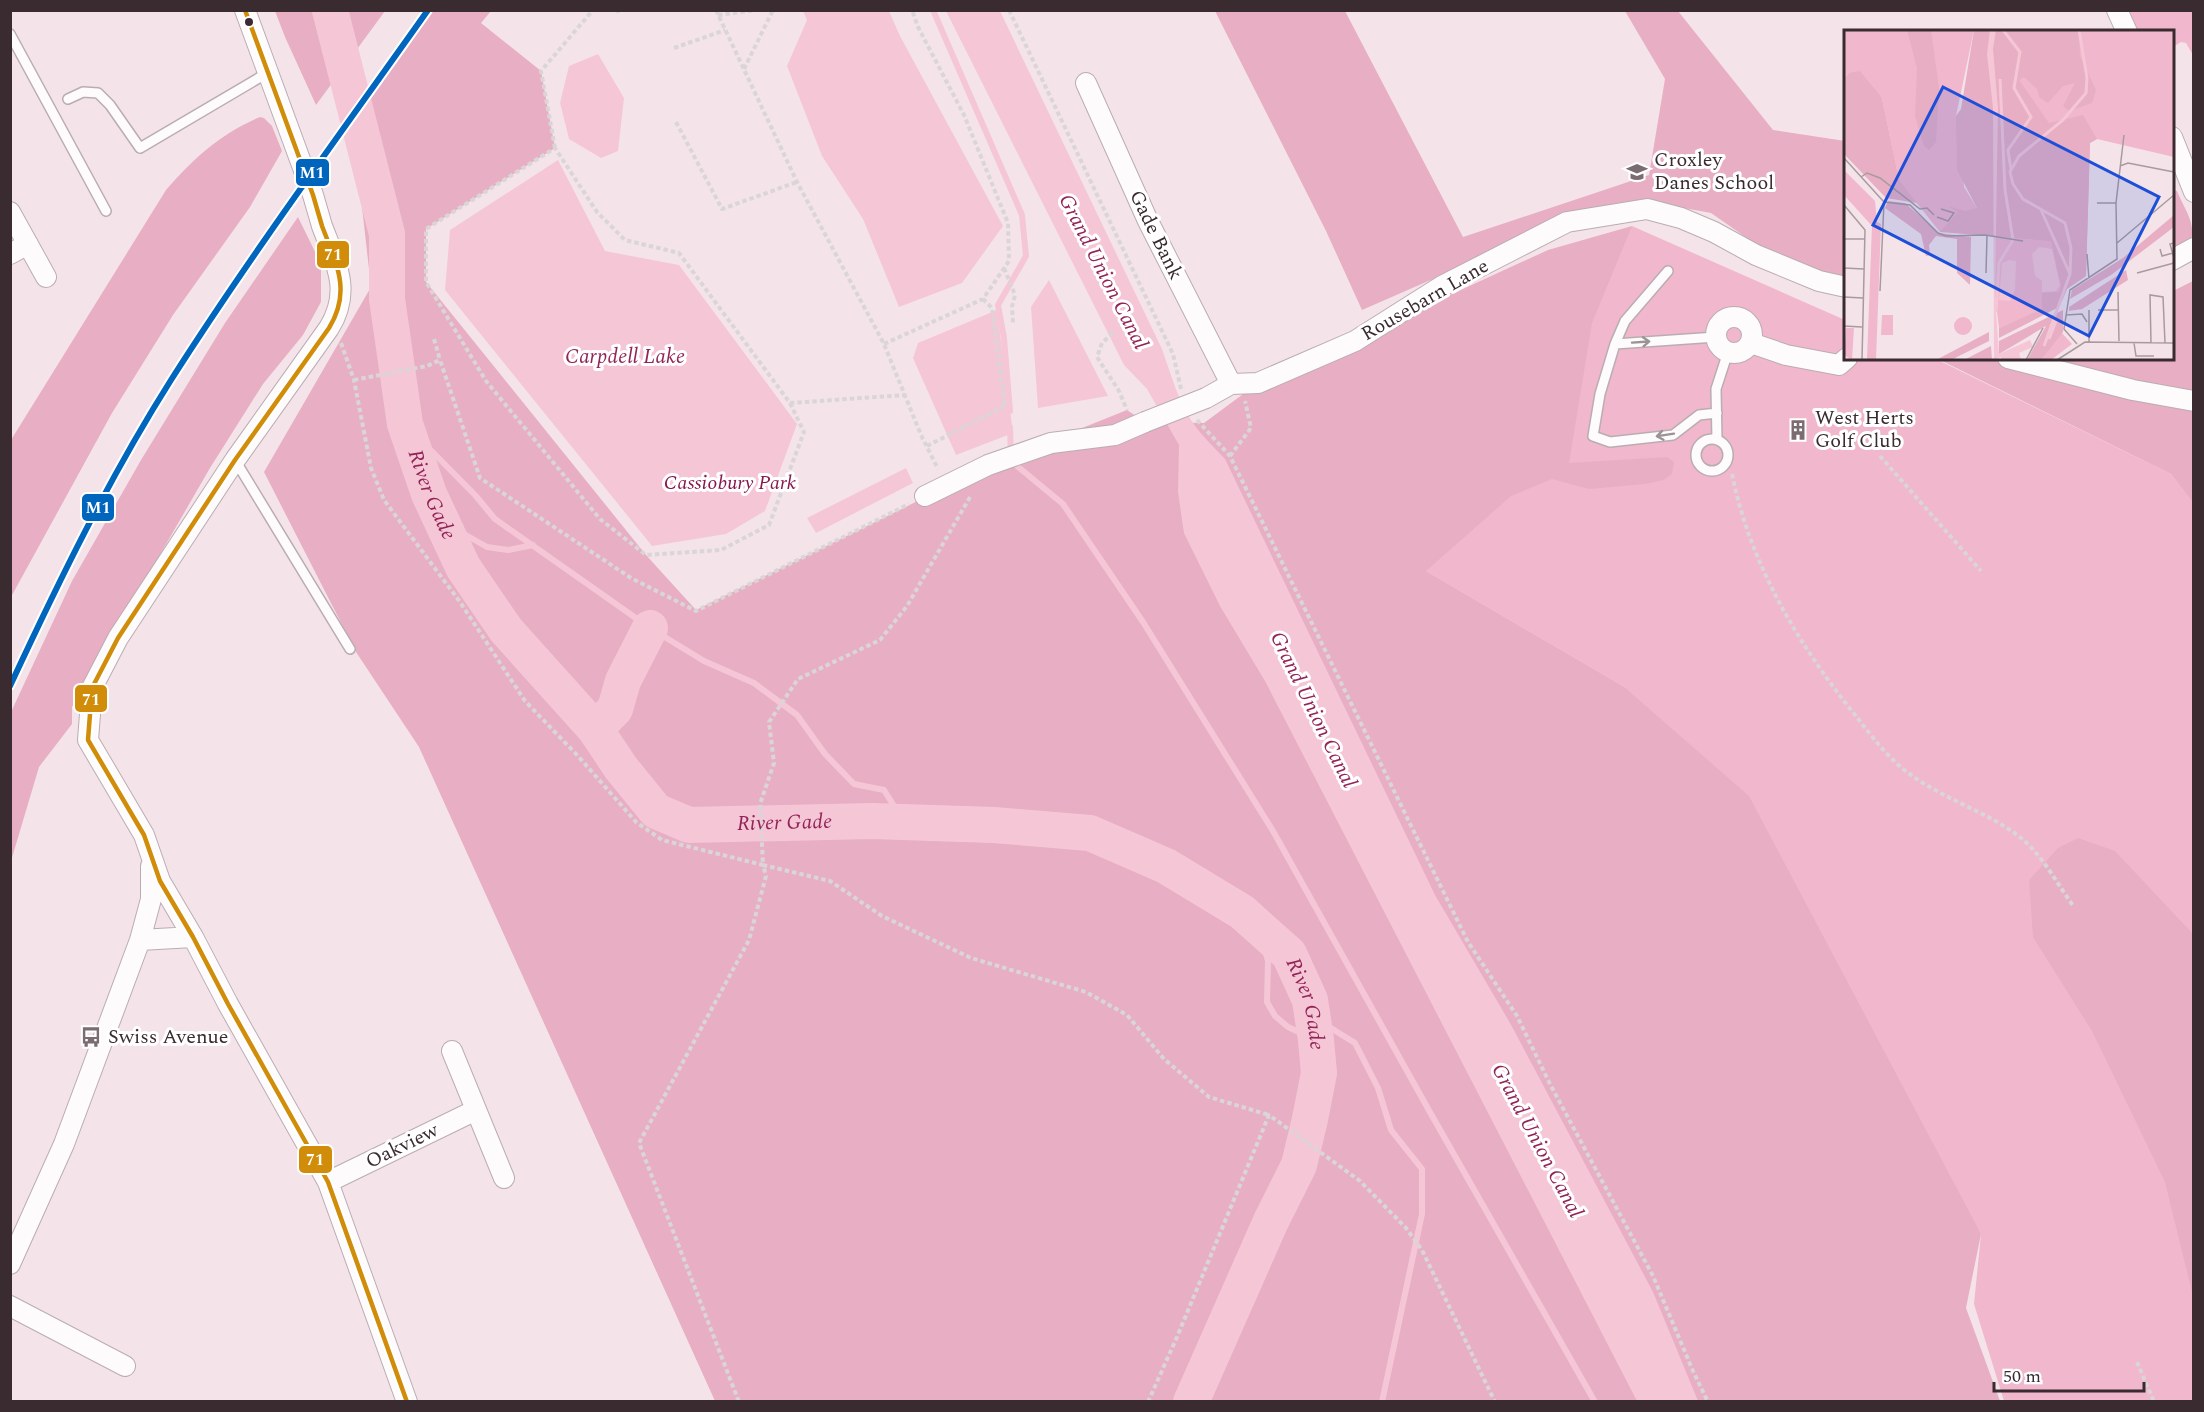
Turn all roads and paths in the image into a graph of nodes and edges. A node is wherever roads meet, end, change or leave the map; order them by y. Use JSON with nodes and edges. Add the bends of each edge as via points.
{"nodes":[{"id":1,"x":245,"y":10,"type":"edge"},
{"id":2,"x":593,"y":10,"type":"edge"},
{"id":3,"x":757,"y":10,"type":"edge"},
{"id":4,"x":773,"y":10,"type":"edge"},
{"id":5,"x":912,"y":10,"type":"edge"},
{"id":6,"x":1009,"y":10,"type":"edge"},
{"id":7,"x":2117,"y":10,"type":"edge"},
{"id":8,"x":717,"y":13,"type":"edge"},
{"id":9,"x":725,"y":30,"type":"junction"},
{"id":10,"x":2126,"y":30,"type":"edge"},
{"id":11,"x":10,"y":34,"type":"edge"},
{"id":12,"x":674,"y":48,"type":"dead end"},
{"id":13,"x":744,"y":69,"type":"junction"},
{"id":14,"x":269,"y":72,"type":"junction"},
{"id":15,"x":1086,"y":83,"type":"dead end"},
{"id":16,"x":68,"y":99,"type":"dead end"},
{"id":17,"x":676,"y":122,"type":"dead end"},
{"id":18,"x":2174,"y":142,"type":"edge"},
{"id":19,"x":555,"y":148,"type":"junction"},
{"id":20,"x":797,"y":182,"type":"junction"},
{"id":21,"x":2193,"y":192,"type":"edge"},
{"id":22,"x":106,"y":211,"type":"dead end"},
{"id":23,"x":10,"y":212,"type":"edge"},
{"id":24,"x":2193,"y":248,"type":"edge"},
{"id":25,"x":19,"y":249,"type":"edge"},
{"id":26,"x":2174,"y":259,"type":"edge"},
{"id":27,"x":1005,"y":268,"type":"junction"},
{"id":28,"x":1668,"y":271,"type":"dead end"},
{"id":29,"x":46,"y":277,"type":"dead end"},
{"id":30,"x":1844,"y":287,"type":"edge"},
{"id":31,"x":983,"y":299,"type":"junction"},
{"id":32,"x":1013,"y":323,"type":"dead end"},
{"id":33,"x":329,"y":328,"type":"junction"},
{"id":34,"x":1113,"y":333,"type":"dead end"},
{"id":35,"x":434,"y":339,"type":"dead end"},
{"id":36,"x":1750,"y":342,"type":"junction"},
{"id":37,"x":884,"y":344,"type":"junction"},
{"id":38,"x":1615,"y":344,"type":"junction"},
{"id":39,"x":1722,"y":345,"type":"junction"},
{"id":40,"x":440,"y":360,"type":"junction"},
{"id":41,"x":1845,"y":360,"type":"edge"},
{"id":42,"x":2016,"y":360,"type":"edge"},
{"id":43,"x":354,"y":380,"type":"junction"},
{"id":44,"x":1236,"y":384,"type":"junction"},
{"id":45,"x":1183,"y":393,"type":"dead end"},
{"id":46,"x":905,"y":394,"type":"junction"},
{"id":47,"x":2193,"y":401,"type":"edge"},
{"id":48,"x":790,"y":403,"type":"junction"},
{"id":49,"x":1199,"y":405,"type":"junction"},
{"id":50,"x":1717,"y":413,"type":"junction"},
{"id":51,"x":1140,"y":424,"type":"junction"},
{"id":52,"x":1717,"y":440,"type":"dead end"},
{"id":53,"x":927,"y":446,"type":"junction"},
{"id":54,"x":1230,"y":456,"type":"junction"},
{"id":55,"x":1880,"y":456,"type":"dead end"},
{"id":56,"x":235,"y":460,"type":"junction"},
{"id":57,"x":1732,"y":474,"type":"dead end"},
{"id":58,"x":947,"y":485,"type":"junction"},
{"id":59,"x":971,"y":495,"type":"dead end"},
{"id":60,"x":925,"y":496,"type":"joint"},
{"id":61,"x":1981,"y":570,"type":"dead end"},
{"id":62,"x":350,"y":649,"type":"dead end"},
{"id":63,"x":152,"y":860,"type":"junction"},
{"id":64,"x":763,"y":865,"type":"junction"},
{"id":65,"x":2074,"y":907,"type":"dead end"},
{"id":66,"x":193,"y":937,"type":"junction"},
{"id":67,"x":140,"y":940,"type":"junction"},
{"id":68,"x":452,"y":1051,"type":"dead end"},
{"id":69,"x":476,"y":1110,"type":"junction"},
{"id":70,"x":1269,"y":1115,"type":"junction"},
{"id":71,"x":504,"y":1178,"type":"dead end"},
{"id":72,"x":327,"y":1182,"type":"junction"},
{"id":73,"x":10,"y":1264,"type":"edge"},
{"id":74,"x":10,"y":1306,"type":"edge"},
{"id":75,"x":2137,"y":1362,"type":"dead end"},
{"id":76,"x":125,"y":1366,"type":"dead end"},
{"id":77,"x":406,"y":1401,"type":"edge"},
{"id":78,"x":739,"y":1401,"type":"edge"},
{"id":79,"x":1148,"y":1401,"type":"edge"},
{"id":80,"x":1495,"y":1401,"type":"edge"},
{"id":81,"x":1708,"y":1401,"type":"edge"},
{"id":82,"x":2154,"y":1401,"type":"edge"}],
"edges":[{"from":1,"to":14,"type":"street"},
{"from":2,"to":19,"type":"path","via":[[541,71]]},
{"from":3,"to":8,"type":"path"},
{"from":4,"to":13,"type":"path"},
{"from":5,"to":27,"type":"path","via":[[964,115],[1008,223],[1009,261]]},
{"from":6,"to":45,"type":"path","via":[[1173,354]]},
{"from":7,"to":10,"type":"street"},
{"from":8,"to":9,"type":"path"},
{"from":9,"to":12,"type":"path"},
{"from":9,"to":13,"type":"path"},
{"from":11,"to":22,"type":"lane"},
{"from":13,"to":20,"type":"path"},
{"from":14,"to":16,"type":"lane","via":[[140,148],[98,93],[83,92]]},
{"from":14,"to":33,"type":"street","via":[[340,275],[340,305]]},
{"from":15,"to":44,"type":"street","name":"Gade Bank","via":[[1148,221]]},
{"from":17,"to":20,"type":"path","via":[[722,208]]},
{"from":18,"to":21,"type":"street"},
{"from":19,"to":48,"type":"path","via":[[597,212],[625,240],[678,253]]},
{"from":19,"to":48,"type":"path","via":[[426,229],[426,282],[486,381],[600,519],[646,555],[721,550],[769,525],[804,432]]},
{"from":20,"to":37,"type":"path"},
{"from":23,"to":25,"type":"street"},
{"from":24,"to":26,"type":"street"},
{"from":25,"to":29,"type":"street"},
{"from":27,"to":31,"type":"path"},
{"from":27,"to":32,"type":"path","via":[[1015,295]]},
{"from":28,"to":38,"type":"lane","via":[[1625,321]]},
{"from":30,"to":44,"type":"street","name":"Rousebarn Lane","via":[[1755,255],[1681,218],[1647,209],[1567,222],[1442,286],[1355,341],[1258,383]]},
{"from":31,"to":37,"type":"path"},
{"from":31,"to":53,"type":"path","via":[[992,308],[1005,406]]},
{"from":33,"to":43,"type":"path","via":[[339,338]]},
{"from":33,"to":56,"type":"street"},
{"from":34,"to":51,"type":"path","via":[[1102,343],[1097,357]]},
{"from":35,"to":40,"type":"path"},
{"from":36,"to":39,"type":"street","via":[[1737,353]]},
{"from":36,"to":39,"type":"street","via":[[1749,326],[1740,318],[1728,319],[1719,326]]},
{"from":36,"to":41,"type":"street","via":[[1785,355],[1839,365]]},
{"from":37,"to":46,"type":"path"},
{"from":38,"to":39,"type":"lane","one_way":true},
{"from":50,"to":38,"type":"lane","one_way":true,"via":[[1699,415],[1673,435],[1610,442],[1593,436]]},
{"from":39,"to":50,"type":"lane"},
{"from":40,"to":43,"type":"path"},
{"from":40,"to":60,"type":"path","via":[[480,478],[632,578],[696,610]]},
{"from":42,"to":47,"type":"street"},
{"from":43,"to":64,"type":"path","via":[[371,468],[384,500],[460,602],[525,701],[636,822],[662,840]]},
{"from":44,"to":49,"type":"street","name":"Rousebarn Lane"},
{"from":44,"to":54,"type":"path","via":[[1251,428]]},
{"from":46,"to":48,"type":"path"},
{"from":46,"to":53,"type":"path"},
{"from":49,"to":51,"type":"street","name":"Rousebarn Lane","bridge":true},
{"from":49,"to":54,"type":"path","via":[[1197,421]]},
{"from":50,"to":52,"type":"lane"},
{"from":51,"to":58,"type":"street","name":"Rousebarn Lane","via":[[1116,435],[1051,443]]},
{"from":53,"to":58,"type":"path"},
{"from":54,"to":81,"type":"path","via":[[1468,942],[1517,1016],[1653,1276]]},
{"from":55,"to":61,"type":"path"},
{"from":56,"to":62,"type":"lane"},
{"from":56,"to":63,"type":"street","via":[[118,638],[92,688],[88,740],[144,835]]},
{"from":57,"to":65,"type":"path","via":[[1737,500],[1767,581],[1841,698],[1904,770],[1925,786],[2021,838]]},
{"from":58,"to":60,"type":"street","name":"Rousebarn Lane"},
{"from":59,"to":64,"type":"path","via":[[907,606],[880,640],[798,679],[769,722],[774,763],[760,804]]},
{"from":63,"to":66,"type":"street"},
{"from":63,"to":67,"type":"street","via":[[151,899]]},
{"from":64,"to":70,"type":"path","via":[[830,881],[882,916],[971,958],[1086,992],[1127,1015],[1164,1059],[1209,1097]]},
{"from":64,"to":78,"type":"path","via":[[766,876],[749,940],[639,1143]]},
{"from":66,"to":67,"type":"street"},
{"from":66,"to":72,"type":"street"},
{"from":67,"to":73,"type":"street","via":[[64,1144]]},
{"from":68,"to":69,"type":"street"},
{"from":69,"to":71,"type":"street"},
{"from":69,"to":72,"type":"street","name":"Oakview"},
{"from":70,"to":79,"type":"path"},
{"from":70,"to":80,"type":"path","via":[[1360,1181],[1406,1228],[1422,1250]]},
{"from":72,"to":77,"type":"street"},
{"from":74,"to":76,"type":"street"},
{"from":75,"to":82,"type":"path"}]}
